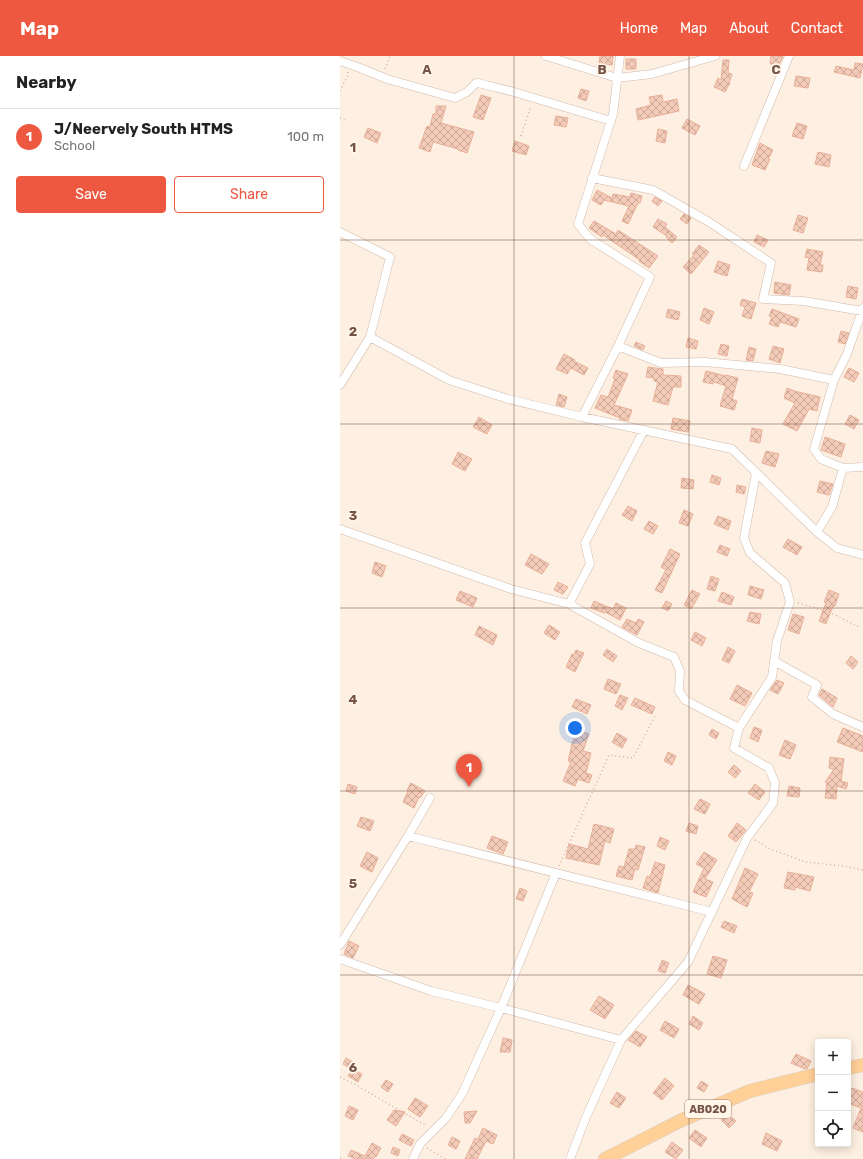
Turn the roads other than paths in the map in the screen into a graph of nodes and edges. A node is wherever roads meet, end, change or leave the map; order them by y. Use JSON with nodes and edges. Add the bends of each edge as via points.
{"nodes":[{"id":1,"x":546,"y":56,"type":"edge"},
{"id":2,"x":620,"y":56,"type":"edge"},
{"id":3,"x":715,"y":56,"type":"edge"},
{"id":4,"x":788,"y":56,"type":"edge"},
{"id":5,"x":344,"y":62,"type":"edge"},
{"id":6,"x":617,"y":78,"type":"junction"},
{"id":7,"x":611,"y":121,"type":"junction"},
{"id":8,"x":744,"y":166,"type":"dead end"},
{"id":9,"x":592,"y":178,"type":"junction"},
{"id":10,"x":340,"y":232,"type":"edge"},
{"id":11,"x":862,"y":310,"type":"edge"},
{"id":12,"x":370,"y":337,"type":"junction"},
{"id":13,"x":618,"y":346,"type":"junction"},
{"id":14,"x":834,"y":380,"type":"junction"},
{"id":15,"x":340,"y":385,"type":"edge"},
{"id":16,"x":582,"y":417,"type":"junction"},
{"id":17,"x":644,"y":430,"type":"junction"},
{"id":18,"x":863,"y":467,"type":"edge"},
{"id":19,"x":843,"y":468,"type":"junction"},
{"id":20,"x":756,"y":473,"type":"junction"},
{"id":21,"x":340,"y":530,"type":"edge"},
{"id":22,"x":817,"y":532,"type":"junction"},
{"id":23,"x":863,"y":555,"type":"edge"},
{"id":24,"x":569,"y":604,"type":"junction"},
{"id":25,"x":774,"y":661,"type":"junction"},
{"id":26,"x":863,"y":727,"type":"edge"},
{"id":27,"x":739,"y":728,"type":"junction"},
{"id":28,"x":430,"y":798,"type":"dead end"},
{"id":29,"x":408,"y":836,"type":"junction"},
{"id":30,"x":556,"y":873,"type":"junction"},
{"id":31,"x":712,"y":912,"type":"junction"},
{"id":32,"x":340,"y":945,"type":"edge"},
{"id":33,"x":340,"y":959,"type":"edge"},
{"id":34,"x":501,"y":1008,"type":"junction"},
{"id":35,"x":621,"y":1040,"type":"junction"},
{"id":36,"x":863,"y":1065,"type":"edge"},
{"id":37,"x":851,"y":1067,"type":"edge"},
{"id":38,"x":815,"y":1075,"type":"edge"},
{"id":39,"x":412,"y":1159,"type":"edge"},
{"id":40,"x":570,"y":1159,"type":"edge"},
{"id":41,"x":605,"y":1159,"type":"edge"}],
"edges":[{"from":1,"to":6,"type":"street"},
{"from":2,"to":6,"type":"street"},
{"from":3,"to":6,"type":"street","via":[[652,74]]},
{"from":4,"to":8,"type":"street"},
{"from":5,"to":7,"type":"street","via":[[382,77],[456,98],[478,83]]},
{"from":6,"to":7,"type":"street"},
{"from":7,"to":9,"type":"street"},
{"from":9,"to":11,"type":"street","via":[[653,190],[709,222],[771,263],[763,299],[804,301]]},
{"from":9,"to":13,"type":"street","via":[[578,224],[590,239],[650,277]]},
{"from":10,"to":12,"type":"street","via":[[390,257]]},
{"from":11,"to":14,"type":"street","via":[[847,354]]},
{"from":12,"to":15,"type":"street"},
{"from":12,"to":16,"type":"street","via":[[449,380],[508,399]]},
{"from":13,"to":14,"type":"street","via":[[661,363],[705,362],[780,369]]},
{"from":13,"to":16,"type":"street"},
{"from":14,"to":19,"type":"street","via":[[814,449],[821,459]]},
{"from":16,"to":17,"type":"street"},
{"from":17,"to":20,"type":"street","via":[[732,449]]},
{"from":17,"to":24,"type":"street","via":[[585,542],[590,564]]},
{"from":18,"to":19,"type":"street"},
{"from":19,"to":22,"type":"street","via":[[832,507]]},
{"from":20,"to":22,"type":"street"},
{"from":20,"to":25,"type":"street","via":[[744,538],[750,553],[785,583],[790,602],[777,641]]},
{"from":21,"to":24,"type":"street","via":[[511,589]]},
{"from":22,"to":23,"type":"street","via":[[837,548]]},
{"from":24,"to":27,"type":"street","via":[[639,643],[674,657],[680,672],[679,691],[685,700]]},
{"from":25,"to":26,"type":"street","via":[[817,685],[812,697],[833,714]]},
{"from":25,"to":27,"type":"street","via":[[772,677]]},
{"from":27,"to":31,"type":"street","via":[[734,748],[769,768],[775,783],[773,803],[748,836]]},
{"from":28,"to":29,"type":"street"},
{"from":29,"to":30,"type":"street"},
{"from":29,"to":32,"type":"street"},
{"from":30,"to":31,"type":"street"},
{"from":30,"to":34,"type":"street"},
{"from":31,"to":35,"type":"street","via":[[688,962]]},
{"from":33,"to":34,"type":"street","via":[[431,991]]},
{"from":34,"to":35,"type":"street"},
{"from":34,"to":39,"type":"street","via":[[462,1094],[446,1118],[420,1144]]},
{"from":35,"to":40,"type":"street"},
{"from":36,"to":37,"type":"main road"},
{"from":38,"to":41,"type":"main road","number":"AB020","via":[[750,1091],[682,1120]]}]}
